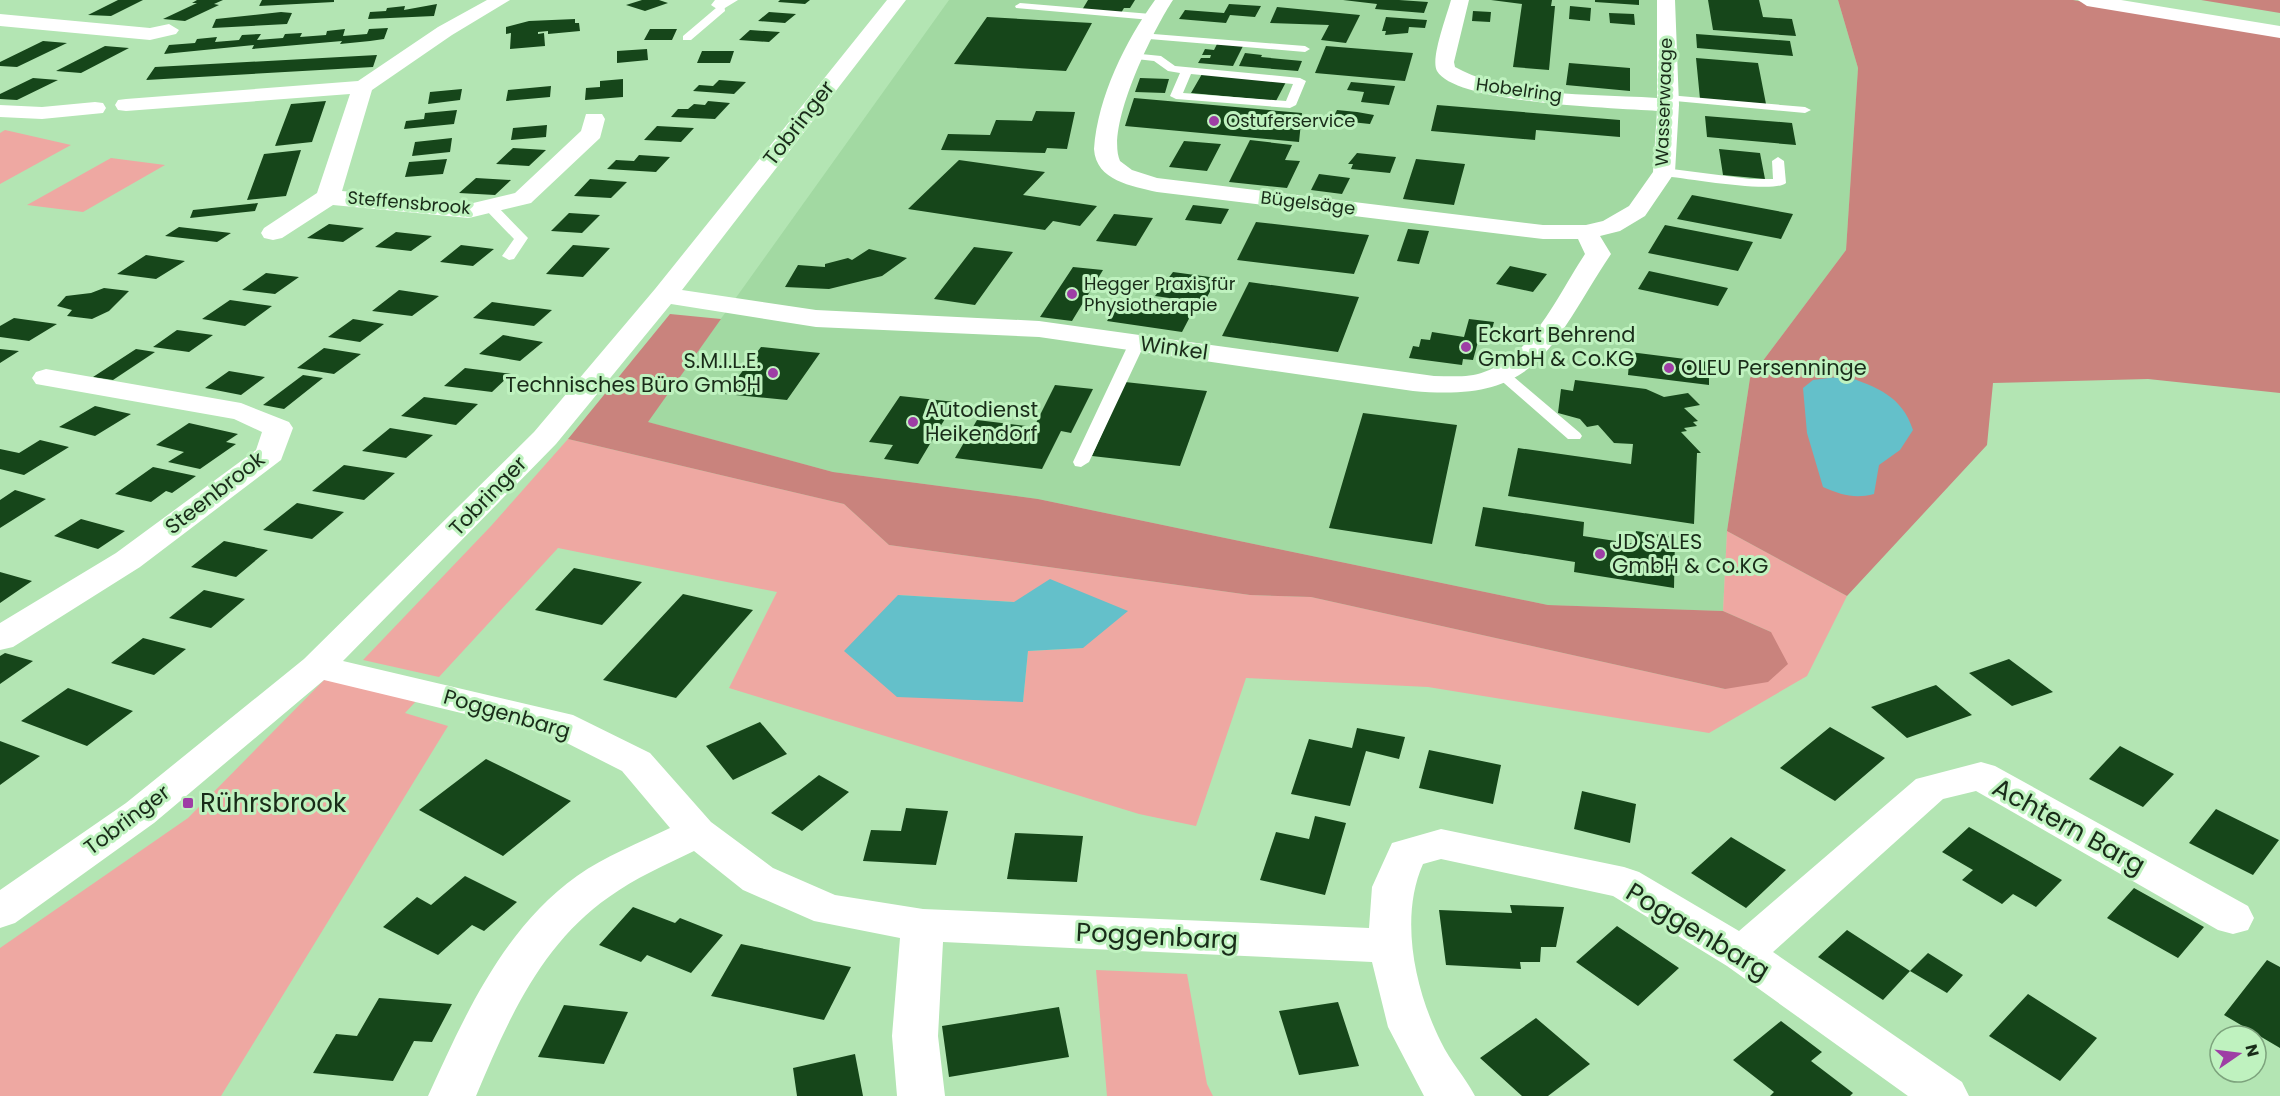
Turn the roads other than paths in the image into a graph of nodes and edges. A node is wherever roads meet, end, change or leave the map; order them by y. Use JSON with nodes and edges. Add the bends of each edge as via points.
{"nodes":[{"id":1,"x":501,"y":0,"type":"edge"},
{"id":2,"x":897,"y":0,"type":"edge"},
{"id":3,"x":1164,"y":0,"type":"edge"},
{"id":4,"x":1460,"y":0,"type":"edge"},
{"id":5,"x":1666,"y":0,"type":"edge"},
{"id":6,"x":2087,"y":0,"type":"edge"},
{"id":7,"x":724,"y":2,"type":"edge"},
{"id":8,"x":42,"y":4,"type":"dead end"},
{"id":9,"x":1020,"y":6,"type":"dead end"},
{"id":10,"x":1151,"y":17,"type":"junction"},
{"id":11,"x":0,"y":20,"type":"edge"},
{"id":12,"x":169,"y":30,"type":"dead end"},
{"id":13,"x":2280,"y":32,"type":"edge"},
{"id":14,"x":1141,"y":36,"type":"junction"},
{"id":15,"x":687,"y":38,"type":"dead end"},
{"id":16,"x":1305,"y":49,"type":"dead end"},
{"id":17,"x":1131,"y":56,"type":"junction"},
{"id":18,"x":1187,"y":70,"type":"junction"},
{"id":19,"x":363,"y":87,"type":"junction"},
{"id":20,"x":1668,"y":102,"type":"junction"},
{"id":21,"x":126,"y":105,"type":"dead end"},
{"id":22,"x":95,"y":108,"type":"dead end"},
{"id":23,"x":1804,"y":110,"type":"dead end"},
{"id":24,"x":0,"y":111,"type":"edge"},
{"id":25,"x":594,"y":119,"type":"dead end"},
{"id":26,"x":1778,"y":161,"type":"dead end"},
{"id":27,"x":1664,"y":172,"type":"junction"},
{"id":28,"x":328,"y":197,"type":"junction"},
{"id":29,"x":489,"y":206,"type":"junction"},
{"id":30,"x":1586,"y":232,"type":"junction"},
{"id":31,"x":273,"y":233,"type":"dead end"},
{"id":32,"x":509,"y":256,"type":"dead end"},
{"id":33,"x":664,"y":295,"type":"junction"},
{"id":34,"x":1137,"y":343,"type":"junction"},
{"id":35,"x":1502,"y":374,"type":"junction"},
{"id":36,"x":46,"y":378,"type":"dead end"},
{"id":37,"x":1574,"y":436,"type":"dead end"},
{"id":38,"x":1081,"y":462,"type":"dead end"},
{"id":39,"x":0,"y":639,"type":"edge"},
{"id":40,"x":317,"y":667,"type":"junction"},
{"id":41,"x":697,"y":832,"type":"junction"},
{"id":42,"x":0,"y":912,"type":"edge"},
{"id":43,"x":2233,"y":918,"type":"dead end"},
{"id":44,"x":923,"y":925,"type":"junction"},
{"id":45,"x":1391,"y":946,"type":"junction"},
{"id":46,"x":1742,"y":954,"type":"junction"},
{"id":47,"x":452,"y":1096,"type":"edge"},
{"id":48,"x":921,"y":1096,"type":"edge"},
{"id":49,"x":1451,"y":1096,"type":"edge"},
{"id":50,"x":1945,"y":1096,"type":"edge"}],
"edges":[{"from":1,"to":19,"type":"street","via":[[445,31]]},
{"from":2,"to":33,"type":"street","name":"Tobringer"},
{"from":3,"to":10,"type":"street","name":"Bügelsäge"},
{"from":4,"to":20,"type":"street","name":"Hobelring","via":[[1444,62],[1454,77],[1495,91]]},
{"from":5,"to":20,"type":"street","name":"Wasserwaage"},
{"from":6,"to":13,"type":"street"},
{"from":7,"to":15,"type":"lane"},
{"from":8,"to":11,"type":"street"},
{"from":9,"to":10,"type":"lane"},
{"from":10,"to":14,"type":"street","name":"Bügelsäge"},
{"from":11,"to":12,"type":"street","via":[[150,34]]},
{"from":14,"to":16,"type":"lane"},
{"from":14,"to":17,"type":"street","name":"Bügelsäge"},
{"from":17,"to":18,"type":"lane","via":[[1157,58],[1172,69]]},
{"from":17,"to":30,"type":"street","name":"Bügelsäge","via":[[1117,91],[1105,148],[1116,171],[1136,180],[1532,231]]},
{"from":18,"to":18,"type":"lane","via":[[1266,78],[1300,81],[1290,105],[1176,96]]},
{"from":19,"to":21,"type":"street"},
{"from":19,"to":28,"type":"street","name":"Steffensbrook"},
{"from":20,"to":23,"type":"lane"},
{"from":20,"to":27,"type":"street","name":"Wasserwaage"},
{"from":22,"to":24,"type":"street"},
{"from":25,"to":29,"type":"street","name":"Steffensbrook","via":[[592,133],[523,198]]},
{"from":26,"to":27,"type":"lane","via":[[1780,183]]},
{"from":27,"to":30,"type":"street","name":"Wasserwaage","via":[[1637,211],[1611,226]]},
{"from":28,"to":29,"type":"street","name":"Steffensbrook","via":[[469,211]]},
{"from":28,"to":31,"type":"street","name":"Steffensbrook"},
{"from":29,"to":32,"type":"lane","via":[[521,238]]},
{"from":30,"to":35,"type":"street","name":"Winkel","via":[[1598,254],[1552,328],[1515,368]]},
{"from":33,"to":34,"type":"street","name":"Winkel","via":[[803,316],[971,322]]},
{"from":33,"to":40,"type":"street","name":"Tobringer","via":[[545,438]]},
{"from":34,"to":35,"type":"street","name":"Winkel","via":[[1432,383],[1461,384]]},
{"from":34,"to":38,"type":"lane"},
{"from":35,"to":37,"type":"lane"},
{"from":36,"to":39,"type":"street","name":"Steenbrook","via":[[242,412],[278,428],[270,454],[128,560]]},
{"from":40,"to":41,"type":"street","name":"Poggenbarg","via":[[560,724],[636,762]]},
{"from":40,"to":42,"type":"street","name":"Tobringer","via":[[140,813]]},
{"from":41,"to":44,"type":"street","name":"Poggenbarg","via":[[758,879],[829,910]]},
{"from":41,"to":47,"type":"street","via":[[592,887],[534,940],[479,1033]]},
{"from":43,"to":46,"type":"street","name":"Achtern Barg","via":[[1981,776],[1930,789]]},
{"from":44,"to":45,"type":"street","name":"Poggenbarg"},
{"from":44,"to":48,"type":"street","via":[[915,1036]]},
{"from":45,"to":46,"type":"street","name":"Poggenbarg","via":[[1392,891],[1407,854],[1441,844],[1624,883]]},
{"from":45,"to":49,"type":"street","name":"Poggenbarg","via":[[1402,1006],[1439,1082]]},
{"from":46,"to":50,"type":"street","name":"Poggenbarg"}]}
